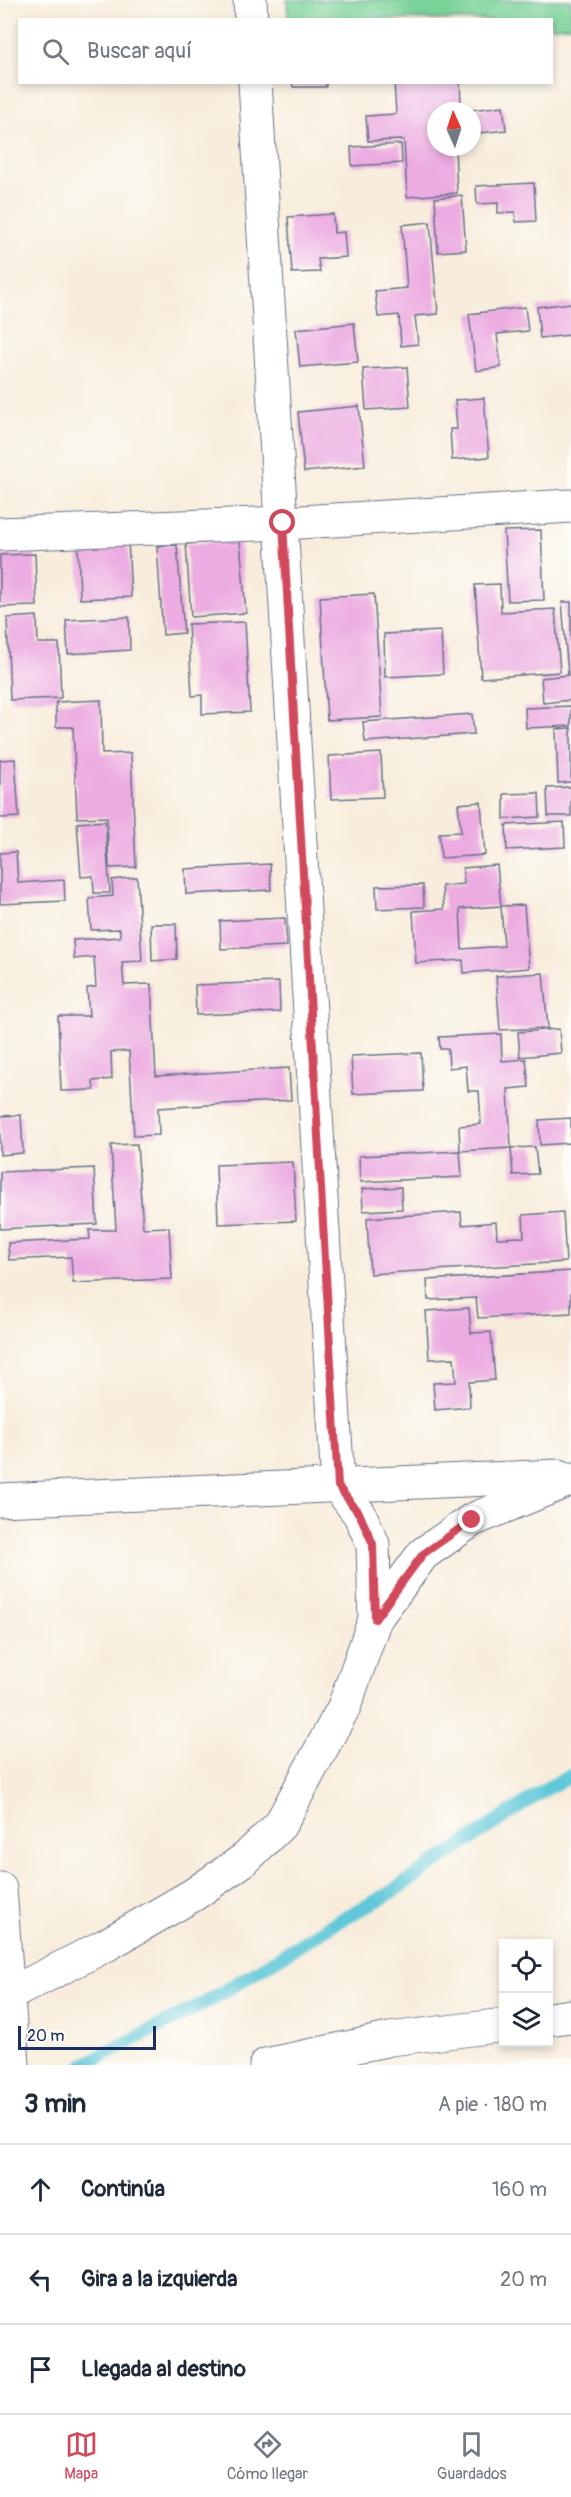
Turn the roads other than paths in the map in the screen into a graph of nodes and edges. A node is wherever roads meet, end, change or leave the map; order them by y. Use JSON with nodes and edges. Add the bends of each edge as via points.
{"nodes":[{"id":1,"x":250,"y":0,"type":"edge"},
{"id":2,"x":251,"y":18,"type":"edge"},
{"id":3,"x":255,"y":84,"type":"edge"},
{"id":4,"x":571,"y":506,"type":"edge"},
{"id":5,"x":283,"y":523,"type":"junction"},
{"id":6,"x":0,"y":534,"type":"edge"},
{"id":7,"x":571,"y":1477,"type":"edge"},
{"id":8,"x":338,"y":1486,"type":"junction"},
{"id":9,"x":0,"y":1500,"type":"edge"},
{"id":10,"x":375,"y":1619,"type":"junction"},
{"id":11,"x":1,"y":1906,"type":"edge"},
{"id":12,"x":8,"y":1995,"type":"junction"},
{"id":13,"x":571,"y":2016,"type":"edge"},
{"id":14,"x":553,"y":2018,"type":"edge"},
{"id":15,"x":499,"y":2026,"type":"edge"},
{"id":16,"x":391,"y":2052,"type":"edge"},
{"id":17,"x":14,"y":2065,"type":"edge"},
{"id":18,"x":266,"y":2065,"type":"edge"}],
"edges":[{"from":1,"to":2,"type":"street"},
{"from":3,"to":5,"type":"street"},
{"from":4,"to":5,"type":"street"},
{"from":5,"to":6,"type":"street"},
{"from":5,"to":8,"type":"street"},
{"from":7,"to":8,"type":"street"},
{"from":7,"to":10,"type":"street","via":[[472,1520],[423,1554]]},
{"from":8,"to":9,"type":"street"},
{"from":8,"to":10,"type":"street","via":[[360,1515],[373,1544]]},
{"from":10,"to":12,"type":"street","via":[[344,1707],[280,1825],[245,1859],[193,1895]]},
{"from":11,"to":12,"type":"street"},
{"from":12,"to":17,"type":"street"},
{"from":13,"to":14,"type":"street"},
{"from":15,"to":16,"type":"street"},
{"from":16,"to":18,"type":"street"}]}
